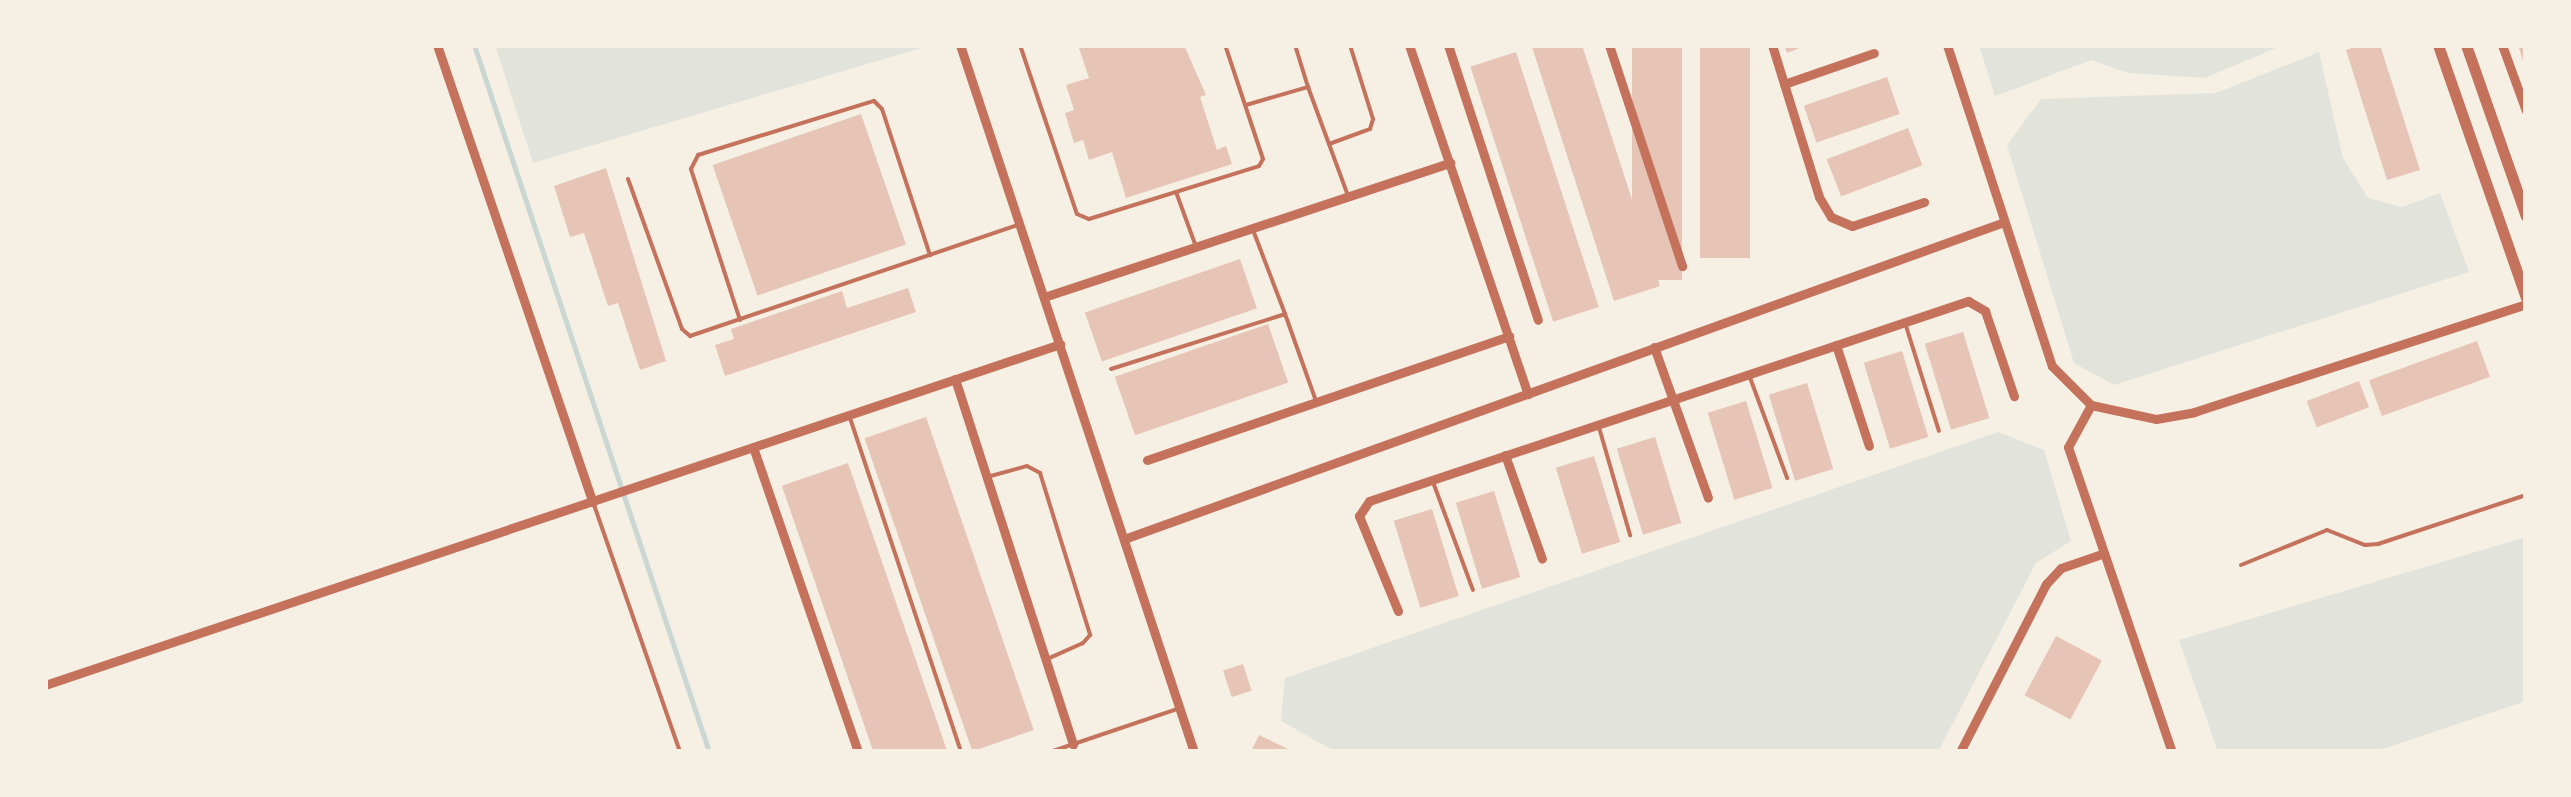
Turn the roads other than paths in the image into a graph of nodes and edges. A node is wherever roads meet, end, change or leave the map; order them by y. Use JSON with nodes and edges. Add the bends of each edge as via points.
{"nodes":[{"id":1,"x":437,"y":45,"type":"edge"},
{"id":2,"x":960,"y":45,"type":"edge"},
{"id":3,"x":1020,"y":45,"type":"edge"},
{"id":4,"x":1226,"y":45,"type":"edge"},
{"id":5,"x":1294,"y":45,"type":"edge"},
{"id":6,"x":1350,"y":45,"type":"edge"},
{"id":7,"x":1411,"y":45,"type":"edge"},
{"id":8,"x":1448,"y":45,"type":"edge"},
{"id":9,"x":1608,"y":45,"type":"edge"},
{"id":10,"x":1772,"y":45,"type":"edge"},
{"id":11,"x":1946,"y":45,"type":"edge"},
{"id":12,"x":2438,"y":45,"type":"edge"},
{"id":13,"x":2466,"y":45,"type":"edge"},
{"id":14,"x":2502,"y":45,"type":"edge"},
{"id":15,"x":1874,"y":53,"type":"dead end"},
{"id":16,"x":1784,"y":84,"type":"junction"},
{"id":17,"x":1308,"y":87,"type":"junction"},
{"id":18,"x":1246,"y":105,"type":"junction"},
{"id":19,"x":2526,"y":112,"type":"edge"},
{"id":20,"x":1329,"y":144,"type":"junction"},
{"id":21,"x":1450,"y":163,"type":"junction"},
{"id":22,"x":628,"y":179,"type":"dead end"},
{"id":23,"x":1176,"y":192,"type":"junction"},
{"id":24,"x":1348,"y":196,"type":"junction"},
{"id":25,"x":1924,"y":202,"type":"dead end"},
{"id":26,"x":2526,"y":216,"type":"edge"},
{"id":27,"x":2004,"y":222,"type":"junction"},
{"id":28,"x":1020,"y":224,"type":"junction"},
{"id":29,"x":1252,"y":228,"type":"junction"},
{"id":30,"x":1196,"y":246,"type":"junction"},
{"id":31,"x":930,"y":255,"type":"junction"},
{"id":32,"x":1682,"y":266,"type":"dead end"},
{"id":33,"x":1044,"y":297,"type":"junction"},
{"id":34,"x":2526,"y":301,"type":"edge"},
{"id":35,"x":1285,"y":314,"type":"junction"},
{"id":36,"x":740,"y":320,"type":"junction"},
{"id":37,"x":1538,"y":320,"type":"dead end"},
{"id":38,"x":1906,"y":324,"type":"junction"},
{"id":39,"x":1508,"y":336,"type":"junction"},
{"id":40,"x":1060,"y":344,"type":"junction"},
{"id":41,"x":1836,"y":345,"type":"junction"},
{"id":42,"x":1654,"y":348,"type":"junction"},
{"id":43,"x":1110,"y":368,"type":"dead end"},
{"id":44,"x":1749,"y":374,"type":"junction"},
{"id":45,"x":955,"y":379,"type":"junction"},
{"id":46,"x":1528,"y":394,"type":"junction"},
{"id":47,"x":2014,"y":396,"type":"dead end"},
{"id":48,"x":1673,"y":398,"type":"junction"},
{"id":49,"x":1316,"y":402,"type":"junction"},
{"id":50,"x":2091,"y":405,"type":"junction"},
{"id":51,"x":849,"y":415,"type":"junction"},
{"id":52,"x":1598,"y":423,"type":"junction"},
{"id":53,"x":1939,"y":431,"type":"dead end"},
{"id":54,"x":1869,"y":446,"type":"dead end"},
{"id":55,"x":753,"y":448,"type":"junction"},
{"id":56,"x":1505,"y":455,"type":"junction"},
{"id":57,"x":1147,"y":460,"type":"dead end"},
{"id":58,"x":988,"y":478,"type":"junction"},
{"id":59,"x":1787,"y":478,"type":"dead end"},
{"id":60,"x":1433,"y":481,"type":"junction"},
{"id":61,"x":2526,"y":494,"type":"edge"},
{"id":62,"x":1708,"y":498,"type":"dead end"},
{"id":63,"x":593,"y":502,"type":"junction"},
{"id":64,"x":1630,"y":535,"type":"dead end"},
{"id":65,"x":1124,"y":539,"type":"junction"},
{"id":66,"x":2102,"y":554,"type":"junction"},
{"id":67,"x":1542,"y":558,"type":"dead end"},
{"id":68,"x":2241,"y":565,"type":"dead end"},
{"id":69,"x":1473,"y":590,"type":"dead end"},
{"id":70,"x":1398,"y":612,"type":"dead end"},
{"id":71,"x":1046,"y":659,"type":"junction"},
{"id":72,"x":45,"y":685,"type":"edge"},
{"id":73,"x":1180,"y":708,"type":"junction"},
{"id":74,"x":1073,"y":744,"type":"junction"},
{"id":75,"x":680,"y":752,"type":"edge"},
{"id":76,"x":858,"y":752,"type":"edge"},
{"id":77,"x":960,"y":752,"type":"edge"},
{"id":78,"x":1050,"y":752,"type":"edge"},
{"id":79,"x":1194,"y":752,"type":"edge"},
{"id":80,"x":1960,"y":752,"type":"edge"},
{"id":81,"x":2172,"y":752,"type":"edge"}],
"edges":[{"from":1,"to":63,"type":"street"},
{"from":2,"to":28,"type":"street"},
{"from":3,"to":23,"type":"lane","via":[[1077,214],[1089,218]]},
{"from":4,"to":18,"type":"lane"},
{"from":5,"to":17,"type":"lane"},
{"from":6,"to":20,"type":"lane","via":[[1374,119],[1370,128]]},
{"from":7,"to":21,"type":"street"},
{"from":8,"to":37,"type":"street"},
{"from":9,"to":32,"type":"street"},
{"from":10,"to":16,"type":"street"},
{"from":11,"to":27,"type":"street"},
{"from":12,"to":34,"type":"street"},
{"from":13,"to":26,"type":"street"},
{"from":14,"to":19,"type":"street"},
{"from":15,"to":16,"type":"street"},
{"from":16,"to":25,"type":"street","via":[[1819,197],[1832,217],[1852,226]]},
{"from":17,"to":18,"type":"lane"},
{"from":17,"to":20,"type":"lane"},
{"from":18,"to":23,"type":"lane","via":[[1263,159],[1259,166]]},
{"from":20,"to":24,"type":"lane"},
{"from":21,"to":24,"type":"street"},
{"from":21,"to":39,"type":"street"},
{"from":22,"to":36,"type":"lane","via":[[685,333]]},
{"from":23,"to":30,"type":"lane"},
{"from":24,"to":29,"type":"street"},
{"from":27,"to":42,"type":"street"},
{"from":27,"to":50,"type":"street","via":[[2052,366]]},
{"from":28,"to":31,"type":"lane"},
{"from":28,"to":33,"type":"street"},
{"from":29,"to":30,"type":"street"},
{"from":29,"to":35,"type":"lane"},
{"from":30,"to":33,"type":"street"},
{"from":31,"to":36,"type":"lane"},
{"from":31,"to":36,"type":"lane","via":[[882,108],[874,101],[698,155],[691,169]]},
{"from":33,"to":40,"type":"street"},
{"from":34,"to":50,"type":"street","via":[[2194,412],[2156,419]]},
{"from":35,"to":43,"type":"lane"},
{"from":35,"to":49,"type":"lane"},
{"from":38,"to":41,"type":"street"},
{"from":38,"to":47,"type":"street","via":[[1968,301],[1978,304]]},
{"from":38,"to":53,"type":"lane"},
{"from":39,"to":46,"type":"street"},
{"from":39,"to":49,"type":"street"},
{"from":40,"to":45,"type":"street"},
{"from":40,"to":65,"type":"street"},
{"from":41,"to":44,"type":"street"},
{"from":41,"to":54,"type":"street"},
{"from":42,"to":46,"type":"street"},
{"from":42,"to":48,"type":"street"},
{"from":44,"to":48,"type":"street"},
{"from":44,"to":59,"type":"lane"},
{"from":45,"to":51,"type":"street"},
{"from":45,"to":58,"type":"street"},
{"from":46,"to":65,"type":"street"},
{"from":48,"to":52,"type":"street"},
{"from":48,"to":62,"type":"street"},
{"from":49,"to":57,"type":"street"},
{"from":50,"to":66,"type":"street","via":[[2068,447]]},
{"from":51,"to":55,"type":"street"},
{"from":51,"to":77,"type":"lane"},
{"from":52,"to":56,"type":"street"},
{"from":52,"to":64,"type":"lane"},
{"from":55,"to":63,"type":"street"},
{"from":55,"to":76,"type":"street"},
{"from":56,"to":60,"type":"street"},
{"from":56,"to":67,"type":"street"},
{"from":58,"to":71,"type":"street"},
{"from":58,"to":71,"type":"lane","via":[[1027,466],[1040,473],[1090,635]]},
{"from":60,"to":69,"type":"lane"},
{"from":60,"to":70,"type":"street","via":[[1369,501],[1359,516]]},
{"from":61,"to":68,"type":"lane","via":[[2378,544],[2326,530]]},
{"from":63,"to":72,"type":"street"},
{"from":63,"to":75,"type":"lane"},
{"from":65,"to":73,"type":"street"},
{"from":66,"to":80,"type":"street","via":[[2061,568],[2046,584]]},
{"from":66,"to":81,"type":"street"},
{"from":71,"to":74,"type":"street"},
{"from":73,"to":74,"type":"lane"},
{"from":73,"to":79,"type":"street"},
{"from":74,"to":78,"type":"lane"}]}
